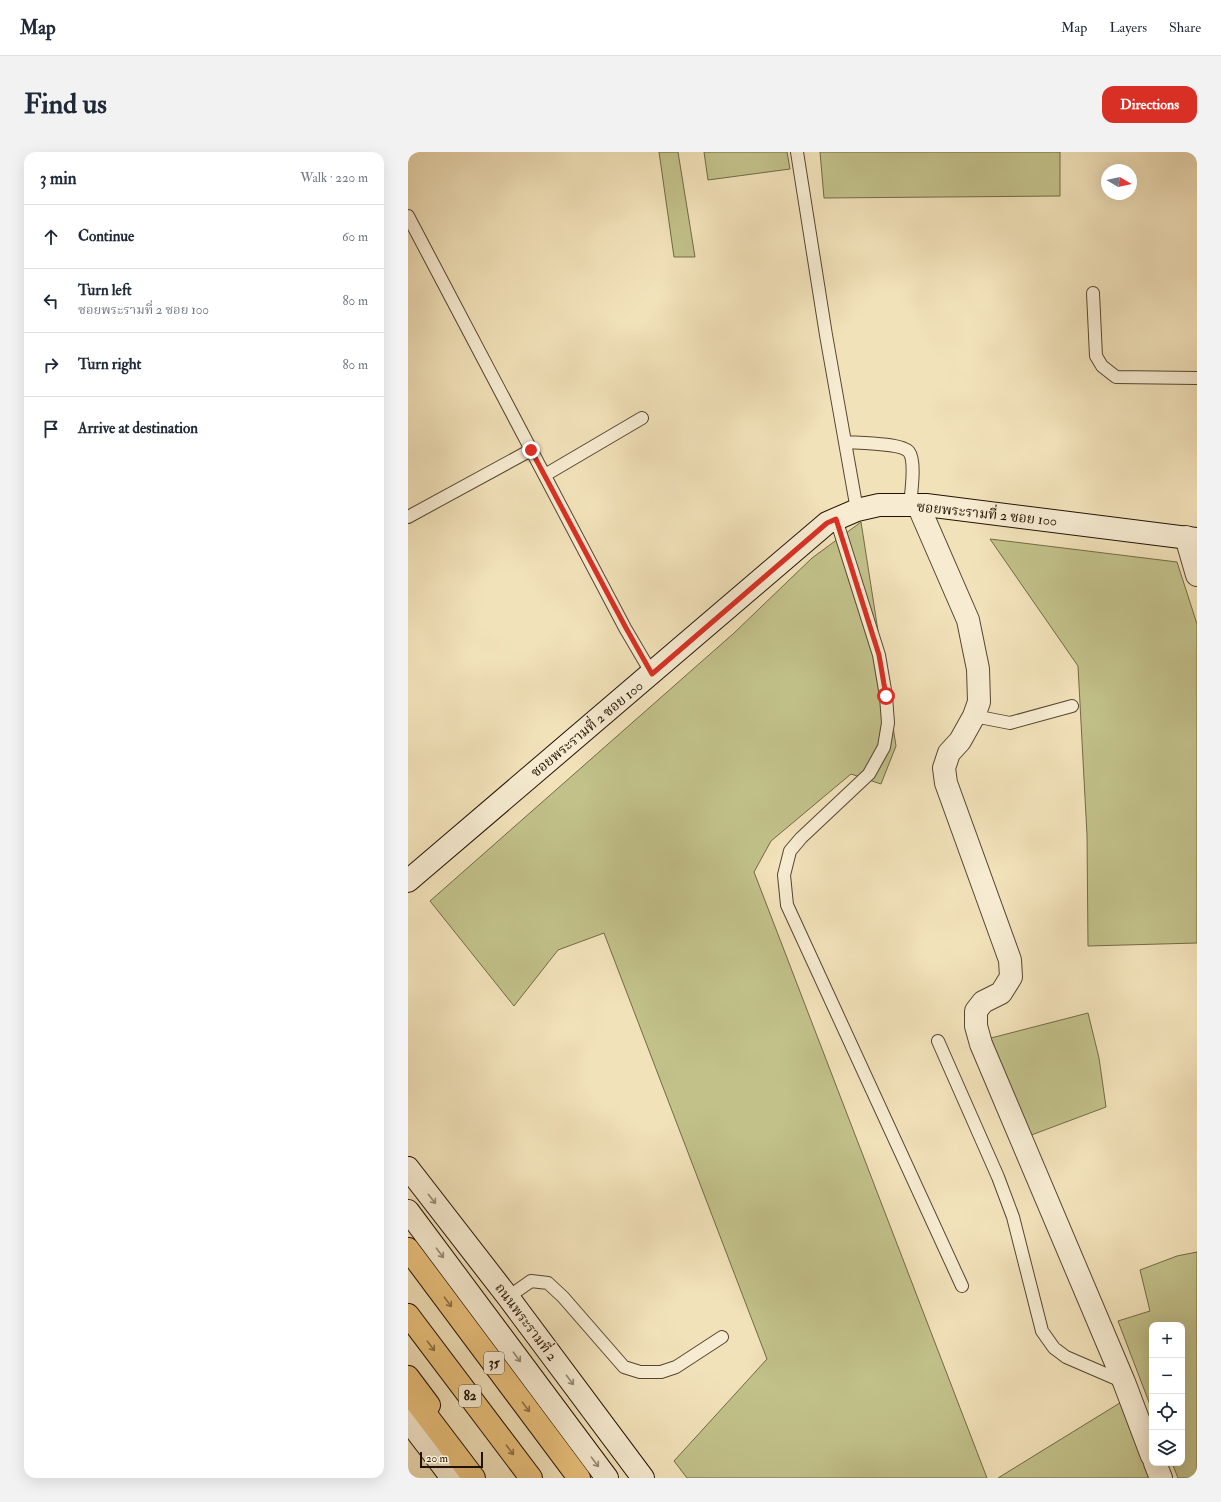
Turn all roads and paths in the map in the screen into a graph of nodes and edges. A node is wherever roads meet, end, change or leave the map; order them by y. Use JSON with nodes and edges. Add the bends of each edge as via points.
{"nodes":[{"id":1,"x":797,"y":152,"type":"edge"},
{"id":2,"x":408,"y":216,"type":"edge"},
{"id":3,"x":1093,"y":293,"type":"dead end"},
{"id":4,"x":1197,"y":378,"type":"edge"},
{"id":5,"x":642,"y":418,"type":"dead end"},
{"id":6,"x":845,"y":442,"type":"junction"},
{"id":7,"x":531,"y":450,"type":"junction"},
{"id":8,"x":545,"y":475,"type":"junction"},
{"id":9,"x":914,"y":505,"type":"junction"},
{"id":10,"x":857,"y":510,"type":"junction"},
{"id":11,"x":408,"y":517,"type":"edge"},
{"id":12,"x":836,"y":519,"type":"junction"},
{"id":13,"x":1191,"y":538,"type":"edge"},
{"id":14,"x":1197,"y":575,"type":"edge"},
{"id":15,"x":652,"y":674,"type":"junction"},
{"id":16,"x":1072,"y":706,"type":"dead end"},
{"id":17,"x":974,"y":716,"type":"junction"},
{"id":18,"x":408,"y":881,"type":"edge"},
{"id":19,"x":938,"y":1041,"type":"dead end"},
{"id":20,"x":408,"y":1168,"type":"edge"},
{"id":21,"x":408,"y":1211,"type":"edge"},
{"id":22,"x":408,"y":1249,"type":"edge"},
{"id":23,"x":962,"y":1286,"type":"dead end"},
{"id":24,"x":508,"y":1297,"type":"junction"},
{"id":25,"x":408,"y":1315,"type":"edge"},
{"id":26,"x":722,"y":1337,"type":"dead end"},
{"id":27,"x":408,"y":1377,"type":"edge"},
{"id":28,"x":1124,"y":1382,"type":"junction"},
{"id":29,"x":408,"y":1391,"type":"edge"},
{"id":30,"x":408,"y":1420,"type":"edge"},
{"id":31,"x":1149,"y":1448,"type":"edge"},
{"id":32,"x":1156,"y":1466,"type":"edge"},
{"id":33,"x":452,"y":1478,"type":"edge"},
{"id":34,"x":474,"y":1478,"type":"edge"},
{"id":35,"x":484,"y":1478,"type":"edge"},
{"id":36,"x":531,"y":1478,"type":"edge"},
{"id":37,"x":579,"y":1478,"type":"edge"},
{"id":38,"x":607,"y":1478,"type":"edge"},
{"id":39,"x":643,"y":1478,"type":"edge"},
{"id":40,"x":1161,"y":1478,"type":"edge"}],
"edges":[{"from":1,"to":6,"type":"lane"},
{"from":2,"to":7,"type":"lane"},
{"from":3,"to":4,"type":"lane","via":[[1096,356],[1102,366],[1116,377]]},
{"from":5,"to":8,"type":"lane"},
{"from":6,"to":9,"type":"lane","via":[[900,446],[910,452]]},
{"from":6,"to":10,"type":"lane"},
{"from":7,"to":8,"type":"lane"},
{"from":7,"to":11,"type":"lane"},
{"from":8,"to":15,"type":"lane"},
{"from":9,"to":10,"type":"main road","name":"ซอยพระรามที่ 2 ซอย 100","via":[[879,505]]},
{"from":9,"to":13,"type":"main road","name":"ซอยพระรามที่ 2 ซอย 100"},
{"from":9,"to":17,"type":"main road","via":[[968,620],[978,669],[979,702]]},
{"from":10,"to":12,"type":"main road","name":"ซอยพระรามที่ 2 ซอย 100"},
{"from":12,"to":15,"type":"main road","name":"ซอยพระรามที่ 2 ซอย 100","via":[[827,523]]},
{"from":12,"to":23,"type":"lane","via":[[879,655],[888,723],[884,747],[870,774],[801,838],[790,852],[784,875],[787,904]]},
{"from":13,"to":14,"type":"main road"},
{"from":15,"to":18,"type":"main road","name":"ซอยพระรามที่ 2 ซอย 100"},
{"from":16,"to":17,"type":"lane","via":[[1010,723]]},
{"from":17,"to":28,"type":"main road","via":[[960,741],[949,753],[944,768],[946,783],[1010,960],[1011,977],[1001,993],[983,1002],[976,1011],[976,1026],[981,1044]]},
{"from":19,"to":28,"type":"lane","via":[[1013,1217],[1042,1331],[1054,1348],[1066,1358]]},
{"from":20,"to":24,"type":"main road","name":"ถนนพระรามที่ 2","one_way":true},
{"from":21,"to":38,"type":"main road","one_way":true},
{"from":22,"to":37,"type":"highway","number":"35","one_way":true},
{"from":24,"to":26,"type":"lane","via":[[531,1281],[548,1283],[563,1296],[624,1367],[640,1372],[662,1372],[676,1367]]},
{"from":24,"to":39,"type":"main road","name":"ถนนพระรามที่ 2","one_way":true},
{"from":25,"to":36,"type":"highway","number":"82","one_way":true},
{"from":27,"to":35,"type":"highway"},
{"from":28,"to":31,"type":"main road"},
{"from":29,"to":34,"type":"highway"},
{"from":30,"to":33,"type":"main road"},
{"from":32,"to":40,"type":"main road"}]}
